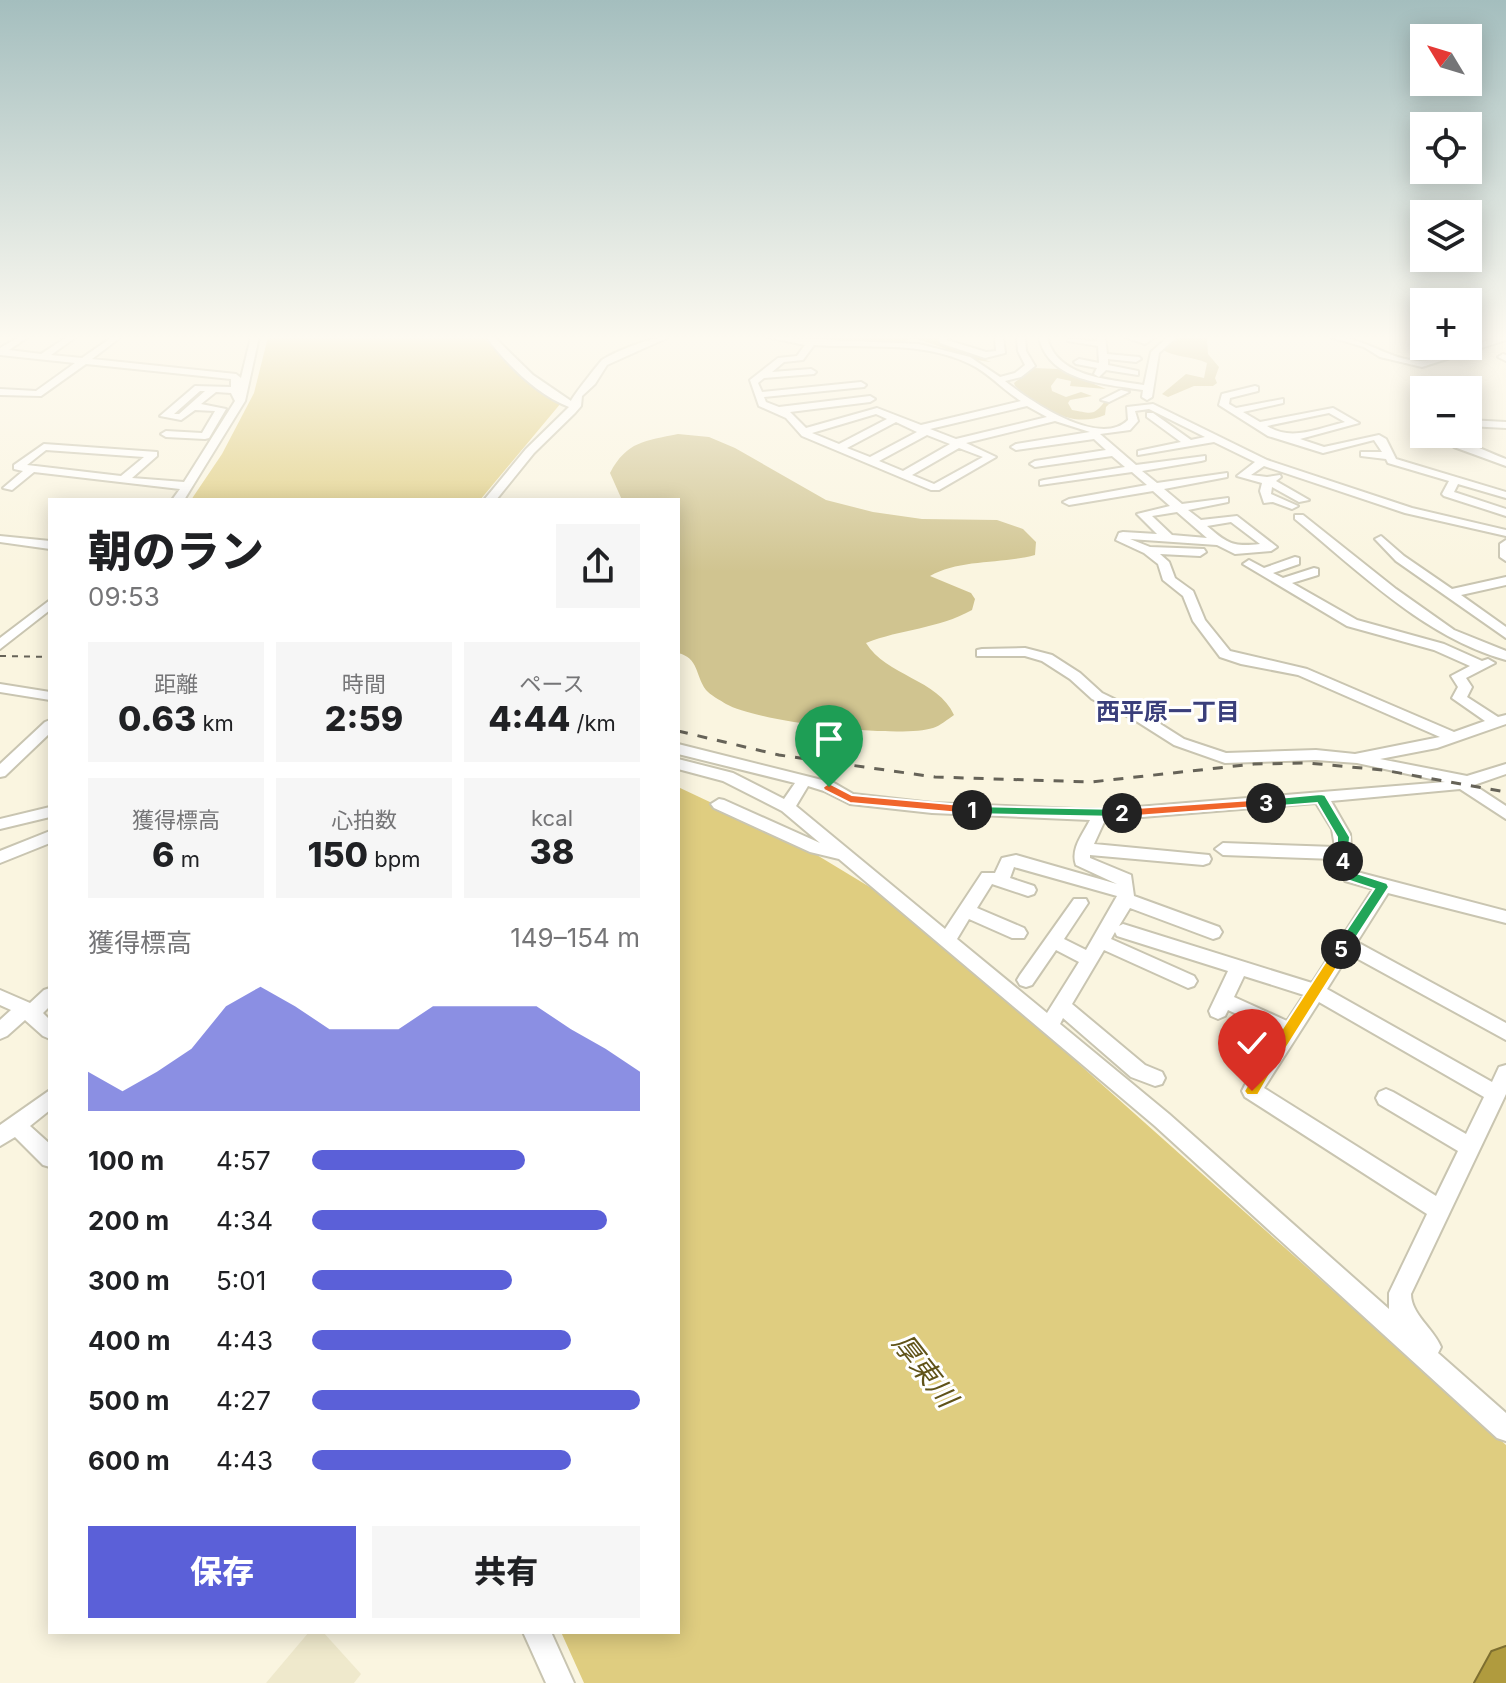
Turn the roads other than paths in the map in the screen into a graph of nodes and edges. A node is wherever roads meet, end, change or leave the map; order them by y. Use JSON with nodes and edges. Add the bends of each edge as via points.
{"nodes":[{"id":1,"x":220,"y":416,"type":"edge"},
{"id":2,"x":225,"y":416,"type":"edge"},
{"id":3,"x":566,"y":416,"type":"edge"},
{"id":4,"x":789,"y":416,"type":"edge"},
{"id":5,"x":851,"y":416,"type":"edge"},
{"id":6,"x":861,"y":416,"type":"edge"},
{"id":7,"x":887,"y":416,"type":"edge"},
{"id":8,"x":977,"y":416,"type":"edge"},
{"id":9,"x":1053,"y":416,"type":"edge"},
{"id":10,"x":1132,"y":416,"type":"edge"},
{"id":11,"x":1158,"y":416,"type":"edge"},
{"id":12,"x":1174,"y":416,"type":"edge"},
{"id":13,"x":1241,"y":416,"type":"edge"},
{"id":14,"x":1304,"y":416,"type":"edge"},
{"id":15,"x":1340,"y":416,"type":"edge"},
{"id":16,"x":186,"y":417,"type":"dead end"},
{"id":17,"x":853,"y":418,"type":"junction"},
{"id":18,"x":1057,"y":418,"type":"junction"},
{"id":19,"x":894,"y":419,"type":"junction"},
{"id":20,"x":220,"y":423,"type":"junction"},
{"id":21,"x":1482,"y":424,"type":"edge"},
{"id":22,"x":1259,"y":425,"type":"junction"},
{"id":23,"x":1506,"y":425,"type":"edge"},
{"id":24,"x":921,"y":430,"type":"junction"},
{"id":25,"x":804,"y":432,"type":"junction"},
{"id":26,"x":1095,"y":433,"type":"junction"},
{"id":27,"x":166,"y":434,"type":"dead end"},
{"id":28,"x":1212,"y":439,"type":"junction"},
{"id":29,"x":1294,"y":440,"type":"junction"},
{"id":30,"x":956,"y":444,"type":"junction"},
{"id":31,"x":1190,"y":444,"type":"junction"},
{"id":32,"x":1016,"y":447,"type":"dead end"},
{"id":33,"x":839,"y":448,"type":"junction"},
{"id":34,"x":1466,"y":448,"type":"edge"},
{"id":35,"x":1115,"y":452,"type":"junction"},
{"id":36,"x":1142,"y":453,"type":"dead end"},
{"id":37,"x":1365,"y":454,"type":"dead end"},
{"id":38,"x":1389,"y":456,"type":"junction"},
{"id":39,"x":1201,"y":458,"type":"dead end"},
{"id":40,"x":870,"y":461,"type":"junction"},
{"id":41,"x":1263,"y":462,"type":"junction"},
{"id":42,"x":1506,"y":463,"type":"edge"},
{"id":43,"x":1035,"y":464,"type":"dead end"},
{"id":44,"x":33,"y":468,"type":"junction"},
{"id":45,"x":1134,"y":469,"type":"junction"},
{"id":46,"x":1288,"y":471,"type":"junction"},
{"id":47,"x":65,"y":474,"type":"junction"},
{"id":48,"x":904,"y":475,"type":"junction"},
{"id":49,"x":1223,"y":475,"type":"dead end"},
{"id":50,"x":99,"y":478,"type":"junction"},
{"id":51,"x":1455,"y":480,"type":"junction"},
{"id":52,"x":1268,"y":481,"type":"junction"},
{"id":53,"x":1044,"y":483,"type":"dead end"},
{"id":54,"x":52,"y":484,"type":"dead end"},
{"id":55,"x":127,"y":484,"type":"junction"},
{"id":56,"x":159,"y":484,"type":"junction"},
{"id":57,"x":186,"y":486,"type":"junction"},
{"id":58,"x":88,"y":487,"type":"dead end"},
{"id":59,"x":1156,"y":487,"type":"junction"},
{"id":60,"x":8,"y":488,"type":"dead end"},
{"id":61,"x":1506,"y":495,"type":"edge"},
{"id":62,"x":144,"y":497,"type":"dead end"},
{"id":63,"x":179,"y":498,"type":"edge"},
{"id":64,"x":490,"y":498,"type":"edge"},
{"id":65,"x":1224,"y":500,"type":"dead end"},
{"id":66,"x":1069,"y":502,"type":"dead end"},
{"id":67,"x":1179,"y":507,"type":"junction"},
{"id":68,"x":1298,"y":508,"type":"junction"},
{"id":69,"x":1506,"y":513,"type":"edge"},
{"id":70,"x":1199,"y":524,"type":"junction"},
{"id":71,"x":1506,"y":533,"type":"edge"},
{"id":72,"x":1168,"y":538,"type":"junction"},
{"id":73,"x":0,"y":539,"type":"edge"},
{"id":74,"x":1381,"y":539,"type":"dead end"},
{"id":75,"x":1219,"y":542,"type":"junction"},
{"id":76,"x":1506,"y":544,"type":"edge"},
{"id":77,"x":48,"y":545,"type":"edge"},
{"id":78,"x":1148,"y":550,"type":"junction"},
{"id":79,"x":1200,"y":552,"type":"dead end"},
{"id":80,"x":1506,"y":557,"type":"edge"},
{"id":81,"x":1295,"y":561,"type":"dead end"},
{"id":82,"x":1249,"y":564,"type":"dead end"},
{"id":83,"x":1264,"y":572,"type":"junction"},
{"id":84,"x":1314,"y":572,"type":"dead end"},
{"id":85,"x":1506,"y":581,"type":"edge"},
{"id":86,"x":1283,"y":582,"type":"junction"},
{"id":87,"x":1453,"y":593,"type":"junction"},
{"id":88,"x":48,"y":606,"type":"edge"},
{"id":89,"x":1506,"y":634,"type":"edge"},
{"id":90,"x":0,"y":645,"type":"edge"},
{"id":91,"x":982,"y":653,"type":"dead end"},
{"id":92,"x":1506,"y":655,"type":"edge"},
{"id":93,"x":1482,"y":666,"type":"junction"},
{"id":94,"x":0,"y":688,"type":"edge"},
{"id":95,"x":48,"y":696,"type":"edge"},
{"id":96,"x":1501,"y":720,"type":"edge"},
{"id":97,"x":47,"y":731,"type":"edge"},
{"id":98,"x":1454,"y":738,"type":"junction"},
{"id":99,"x":680,"y":749,"type":"edge"},
{"id":100,"x":1355,"y":759,"type":"junction"},
{"id":101,"x":680,"y":765,"type":"edge"},
{"id":102,"x":1506,"y":769,"type":"edge"},
{"id":103,"x":0,"y":772,"type":"edge"},
{"id":104,"x":804,"y":780,"type":"junction"},
{"id":105,"x":1467,"y":783,"type":"junction"},
{"id":106,"x":815,"y":796,"type":"dead end"},
{"id":107,"x":846,"y":797,"type":"junction"},
{"id":108,"x":1321,"y":798,"type":"junction"},
{"id":109,"x":719,"y":804,"type":"dead end"},
{"id":110,"x":787,"y":807,"type":"junction"},
{"id":111,"x":48,"y":812,"type":"edge"},
{"id":112,"x":1506,"y":814,"type":"edge"},
{"id":113,"x":1100,"y":815,"type":"junction"},
{"id":114,"x":0,"y":824,"type":"edge"},
{"id":115,"x":48,"y":838,"type":"edge"},
{"id":116,"x":1084,"y":849,"type":"junction"},
{"id":117,"x":1223,"y":849,"type":"dead end"},
{"id":118,"x":1341,"y":853,"type":"junction"},
{"id":119,"x":844,"y":855,"type":"junction"},
{"id":120,"x":0,"y":857,"type":"edge"},
{"id":121,"x":1203,"y":859,"type":"dead end"},
{"id":122,"x":1000,"y":881,"type":"junction"},
{"id":123,"x":1383,"y":887,"type":"junction"},
{"id":124,"x":1028,"y":890,"type":"dead end"},
{"id":125,"x":1126,"y":895,"type":"junction"},
{"id":126,"x":1080,"y":903,"type":"dead end"},
{"id":127,"x":966,"y":910,"type":"junction"},
{"id":128,"x":1506,"y":917,"type":"edge"},
{"id":129,"x":1123,"y":931,"type":"dead end"},
{"id":130,"x":1213,"y":932,"type":"dead end"},
{"id":131,"x":1018,"y":933,"type":"dead end"},
{"id":132,"x":947,"y":939,"type":"junction"},
{"id":133,"x":1053,"y":941,"type":"junction"},
{"id":134,"x":1100,"y":941,"type":"junction"},
{"id":135,"x":1345,"y":944,"type":"junction"},
{"id":136,"x":1089,"y":959,"type":"junction"},
{"id":137,"x":1239,"y":967,"type":"junction"},
{"id":138,"x":1026,"y":980,"type":"dead end"},
{"id":139,"x":1188,"y":981,"type":"dead end"},
{"id":140,"x":1314,"y":991,"type":"junction"},
{"id":141,"x":48,"y":996,"type":"edge"},
{"id":142,"x":0,"y":997,"type":"edge"},
{"id":143,"x":1061,"y":1006,"type":"junction"},
{"id":144,"x":27,"y":1012,"type":"junction"},
{"id":145,"x":1049,"y":1025,"type":"junction"},
{"id":146,"x":48,"y":1029,"type":"edge"},
{"id":147,"x":1289,"y":1030,"type":"junction"},
{"id":148,"x":0,"y":1031,"type":"edge"},
{"id":149,"x":1506,"y":1032,"type":"edge"},
{"id":150,"x":1506,"y":1073,"type":"edge"},
{"id":151,"x":1155,"y":1078,"type":"dead end"},
{"id":152,"x":1496,"y":1094,"type":"junction"},
{"id":153,"x":1386,"y":1098,"type":"dead end"},
{"id":154,"x":48,"y":1101,"type":"edge"},
{"id":155,"x":8,"y":1131,"type":"edge"},
{"id":156,"x":1471,"y":1148,"type":"junction"},
{"id":157,"x":48,"y":1157,"type":"edge"},
{"id":158,"x":1441,"y":1211,"type":"junction"},
{"id":159,"x":1436,"y":1363,"type":"junction"},
{"id":160,"x":1506,"y":1429,"type":"edge"},
{"id":161,"x":538,"y":1634,"type":"edge"},
{"id":162,"x":1506,"y":1666,"type":"edge"},
{"id":163,"x":560,"y":1683,"type":"edge"},
{"id":164,"x":1494,"y":1683,"type":"edge"}],
"edges":[{"from":1,"to":20,"type":"street"},
{"from":2,"to":20,"type":"street"},
{"from":3,"to":64,"type":"street"},
{"from":4,"to":25,"type":"street"},
{"from":5,"to":17,"type":"street"},
{"from":6,"to":17,"type":"street"},
{"from":7,"to":19,"type":"street"},
{"from":8,"to":24,"type":"street"},
{"from":9,"to":18,"type":"street"},
{"from":10,"to":26,"type":"street","via":[[1126,428]]},
{"from":11,"to":31,"type":"street"},
{"from":12,"to":28,"type":"street"},
{"from":13,"to":22,"type":"street"},
{"from":14,"to":22,"type":"street"},
{"from":15,"to":29,"type":"street","via":[[1354,423]]},
{"from":16,"to":20,"type":"street"},
{"from":17,"to":25,"type":"street"},
{"from":18,"to":26,"type":"street"},
{"from":18,"to":30,"type":"street"},
{"from":19,"to":24,"type":"street"},
{"from":19,"to":33,"type":"street"},
{"from":20,"to":27,"type":"street","via":[[205,436]]},
{"from":20,"to":57,"type":"street"},
{"from":21,"to":23,"type":"street"},
{"from":22,"to":29,"type":"street"},
{"from":24,"to":30,"type":"street"},
{"from":24,"to":40,"type":"street"},
{"from":25,"to":33,"type":"street"},
{"from":26,"to":32,"type":"street"},
{"from":26,"to":35,"type":"street"},
{"from":28,"to":31,"type":"street"},
{"from":28,"to":41,"type":"street"},
{"from":29,"to":38,"type":"street","via":[[1323,450],[1375,437]]},
{"from":30,"to":48,"type":"street"},
{"from":30,"to":48,"type":"street","via":[[991,457],[935,488]]},
{"from":31,"to":36,"type":"street"},
{"from":33,"to":40,"type":"street"},
{"from":34,"to":42,"type":"street"},
{"from":35,"to":43,"type":"street"},
{"from":35,"to":45,"type":"street"},
{"from":37,"to":38,"type":"street"},
{"from":38,"to":51,"type":"street","via":[[1432,480]]},
{"from":39,"to":45,"type":"street"},
{"from":40,"to":48,"type":"street"},
{"from":41,"to":46,"type":"street"},
{"from":41,"to":52,"type":"street","via":[[1242,476]]},
{"from":44,"to":47,"type":"street"},
{"from":44,"to":55,"type":"street","via":[[18,467],[44,447],[153,454]]},
{"from":44,"to":60,"type":"street"},
{"from":45,"to":53,"type":"street"},
{"from":45,"to":59,"type":"street"},
{"from":46,"to":52,"type":"street"},
{"from":46,"to":71,"type":"street","via":[[1409,511]]},
{"from":47,"to":50,"type":"street"},
{"from":47,"to":54,"type":"street"},
{"from":49,"to":59,"type":"street"},
{"from":50,"to":55,"type":"street"},
{"from":50,"to":58,"type":"street"},
{"from":51,"to":61,"type":"street"},
{"from":51,"to":69,"type":"street","via":[[1448,494]]},
{"from":52,"to":68,"type":"street"},
{"from":52,"to":68,"type":"street","via":[[1267,498]]},
{"from":55,"to":56,"type":"street"},
{"from":56,"to":57,"type":"street"},
{"from":56,"to":62,"type":"street"},
{"from":57,"to":63,"type":"street"},
{"from":59,"to":66,"type":"street"},
{"from":59,"to":67,"type":"street"},
{"from":65,"to":67,"type":"street"},
{"from":67,"to":70,"type":"street"},
{"from":67,"to":72,"type":"street","via":[[1143,514]]},
{"from":68,"to":92,"type":"street","via":[[1392,592],[1449,633]]},
{"from":70,"to":75,"type":"street"},
{"from":70,"to":75,"type":"street","via":[[1233,518],[1271,547],[1235,550]]},
{"from":72,"to":75,"type":"street"},
{"from":72,"to":78,"type":"street","via":[[1123,535],[1122,540]]},
{"from":73,"to":77,"type":"street"},
{"from":74,"to":87,"type":"street","via":[[1388,550]]},
{"from":76,"to":80,"type":"street"},
{"from":78,"to":79,"type":"street"},
{"from":78,"to":98,"type":"street","via":[[1163,562],[1169,580],[1189,594],[1199,621],[1225,654],[1302,672]]},
{"from":81,"to":83,"type":"street"},
{"from":82,"to":83,"type":"street"},
{"from":83,"to":86,"type":"street"},
{"from":84,"to":86,"type":"street"},
{"from":85,"to":87,"type":"street"},
{"from":86,"to":93,"type":"street","via":[[1352,623],[1465,655]]},
{"from":87,"to":89,"type":"street"},
{"from":88,"to":90,"type":"street"},
{"from":91,"to":100,"type":"street","via":[[1025,652],[1047,658],[1097,696],[1208,754]]},
{"from":92,"to":93,"type":"street"},
{"from":93,"to":96,"type":"street","via":[[1458,676],[1465,687],[1459,698]]},
{"from":94,"to":95,"type":"street"},
{"from":96,"to":98,"type":"street"},
{"from":97,"to":103,"type":"street"},
{"from":98,"to":100,"type":"street"},
{"from":99,"to":104,"type":"street"},
{"from":100,"to":105,"type":"street"},
{"from":101,"to":110,"type":"street","via":[[728,777]]},
{"from":102,"to":105,"type":"street"},
{"from":104,"to":107,"type":"street"},
{"from":104,"to":110,"type":"street"},
{"from":105,"to":108,"type":"street"},
{"from":105,"to":112,"type":"street"},
{"from":106,"to":107,"type":"street"},
{"from":107,"to":113,"type":"street","via":[[932,808]]},
{"from":108,"to":113,"type":"street"},
{"from":108,"to":118,"type":"street","via":[[1343,837]]},
{"from":109,"to":119,"type":"street","via":[[816,848]]},
{"from":110,"to":119,"type":"street"},
{"from":111,"to":114,"type":"street"},
{"from":113,"to":116,"type":"street"},
{"from":115,"to":120,"type":"street"},
{"from":116,"to":121,"type":"street"},
{"from":116,"to":125,"type":"street","via":[[1082,861],[1125,879]]},
{"from":117,"to":118,"type":"street"},
{"from":118,"to":123,"type":"street","via":[[1351,877]]},
{"from":119,"to":132,"type":"street"},
{"from":122,"to":124,"type":"street"},
{"from":122,"to":125,"type":"street","via":[[1008,862],[1016,861]]},
{"from":122,"to":127,"type":"street","via":[[988,877]]},
{"from":123,"to":128,"type":"street"},
{"from":123,"to":135,"type":"street"},
{"from":125,"to":130,"type":"street"},
{"from":125,"to":134,"type":"street"},
{"from":126,"to":133,"type":"street"},
{"from":127,"to":131,"type":"street"},
{"from":127,"to":132,"type":"street"},
{"from":129,"to":137,"type":"street"},
{"from":132,"to":145,"type":"street"},
{"from":133,"to":136,"type":"street"},
{"from":133,"to":138,"type":"street"},
{"from":134,"to":136,"type":"street"},
{"from":134,"to":139,"type":"street"},
{"from":135,"to":140,"type":"street"},
{"from":135,"to":149,"type":"street"},
{"from":136,"to":143,"type":"street"},
{"from":137,"to":140,"type":"street"},
{"from":137,"to":147,"type":"street","via":[[1221,1005]]},
{"from":140,"to":147,"type":"street"},
{"from":140,"to":152,"type":"street"},
{"from":141,"to":144,"type":"street"},
{"from":142,"to":144,"type":"street"},
{"from":143,"to":145,"type":"street"},
{"from":143,"to":151,"type":"street","via":[[1138,1071]]},
{"from":144,"to":146,"type":"street"},
{"from":144,"to":148,"type":"street"},
{"from":145,"to":159,"type":"street"},
{"from":147,"to":158,"type":"street","via":[[1252,1091]]},
{"from":150,"to":152,"type":"street"},
{"from":152,"to":156,"type":"street"},
{"from":153,"to":156,"type":"street"},
{"from":154,"to":155,"type":"street"},
{"from":155,"to":157,"type":"street"},
{"from":156,"to":158,"type":"street"},
{"from":158,"to":159,"type":"street","via":[[1400,1293],[1400,1308],[1433,1351]]},
{"from":159,"to":160,"type":"street"},
{"from":161,"to":163,"type":"street"},
{"from":162,"to":164,"type":"highway"}]}
